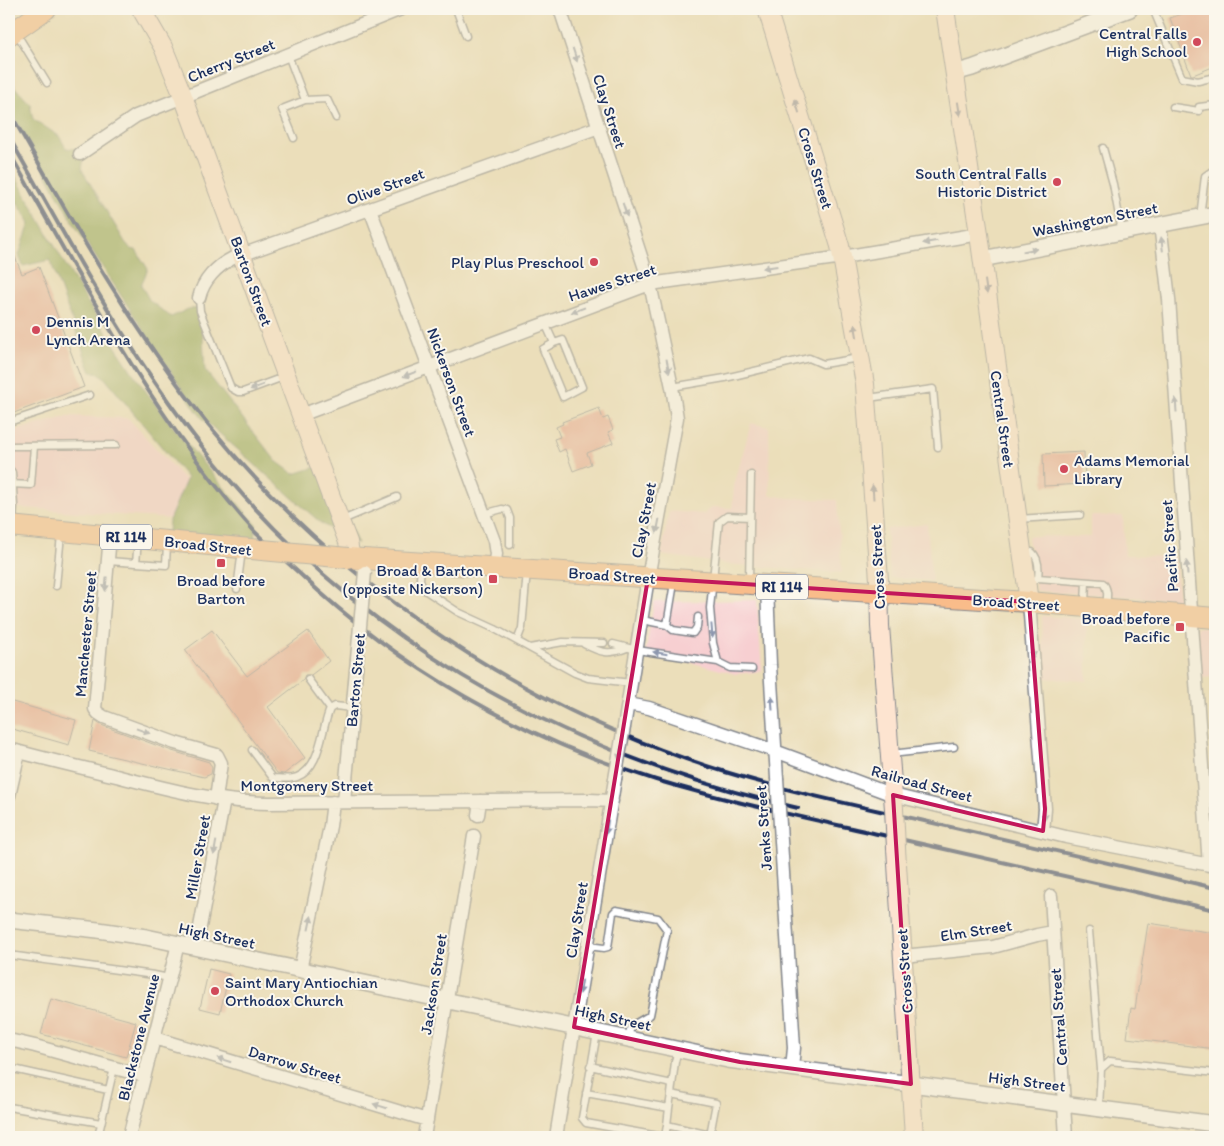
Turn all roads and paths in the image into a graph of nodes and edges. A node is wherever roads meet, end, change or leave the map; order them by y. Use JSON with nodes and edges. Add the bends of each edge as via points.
{"nodes":[{"id":1,"x":46,"y":9,"type":"edge"},
{"id":2,"x":402,"y":9,"type":"edge"},
{"id":3,"x":456,"y":9,"type":"edge"},
{"id":4,"x":560,"y":9,"type":"edge"},
{"id":5,"x":767,"y":9,"type":"edge"},
{"id":6,"x":945,"y":9,"type":"edge"},
{"id":7,"x":1130,"y":9,"type":"edge"},
{"id":8,"x":1154,"y":9,"type":"edge"},
{"id":9,"x":146,"y":12,"type":"edge"},
{"id":10,"x":12,"y":33,"type":"edge"},
{"id":11,"x":466,"y":36,"type":"dead end"},
{"id":12,"x":288,"y":55,"type":"junction"},
{"id":13,"x":954,"y":73,"type":"junction"},
{"id":14,"x":1215,"y":76,"type":"edge"},
{"id":15,"x":47,"y":83,"type":"dead end"},
{"id":16,"x":184,"y":96,"type":"junction"},
{"id":17,"x":305,"y":100,"type":"junction"},
{"id":18,"x":1215,"y":105,"type":"edge"},
{"id":19,"x":1173,"y":107,"type":"dead end"},
{"id":20,"x":336,"y":118,"type":"dead end"},
{"id":21,"x":599,"y":127,"type":"junction"},
{"id":22,"x":294,"y":138,"type":"dead end"},
{"id":23,"x":1102,"y":148,"type":"dead end"},
{"id":24,"x":80,"y":154,"type":"dead end"},
{"id":25,"x":1215,"y":169,"type":"edge"},
{"id":26,"x":370,"y":209,"type":"junction"},
{"id":27,"x":1215,"y":214,"type":"edge"},
{"id":28,"x":1200,"y":217,"type":"junction"},
{"id":29,"x":1160,"y":224,"type":"junction"},
{"id":30,"x":1122,"y":232,"type":"junction"},
{"id":31,"x":978,"y":234,"type":"junction"},
{"id":32,"x":242,"y":255,"type":"junction"},
{"id":33,"x":843,"y":257,"type":"junction"},
{"id":34,"x":982,"y":259,"type":"junction"},
{"id":35,"x":650,"y":284,"type":"junction"},
{"id":36,"x":199,"y":298,"type":"joint"},
{"id":37,"x":545,"y":323,"type":"junction"},
{"id":38,"x":554,"y":343,"type":"junction"},
{"id":39,"x":860,"y":358,"type":"junction"},
{"id":40,"x":429,"y":367,"type":"junction"},
{"id":41,"x":287,"y":376,"type":"junction"},
{"id":42,"x":672,"y":387,"type":"junction"},
{"id":43,"x":90,"y":395,"type":"dead end"},
{"id":44,"x":867,"y":398,"type":"junction"},
{"id":45,"x":301,"y":415,"type":"junction"},
{"id":46,"x":9,"y":422,"type":"edge"},
{"id":47,"x":116,"y":445,"type":"dead end"},
{"id":48,"x":9,"y":446,"type":"edge"},
{"id":49,"x":34,"y":446,"type":"junction"},
{"id":50,"x":938,"y":447,"type":"dead end"},
{"id":51,"x":751,"y":475,"type":"dead end"},
{"id":52,"x":9,"y":479,"type":"edge"},
{"id":53,"x":397,"y":497,"type":"dead end"},
{"id":54,"x":484,"y":514,"type":"junction"},
{"id":55,"x":1080,"y":515,"type":"dead end"},
{"id":56,"x":750,"y":517,"type":"junction"},
{"id":57,"x":1017,"y":519,"type":"junction"},
{"id":58,"x":340,"y":521,"type":"junction"},
{"id":59,"x":9,"y":526,"type":"edge"},
{"id":60,"x":62,"y":531,"type":"junction"},
{"id":61,"x":110,"y":536,"type":"junction"},
{"id":62,"x":138,"y":538,"type":"junction"},
{"id":63,"x":167,"y":541,"type":"junction"},
{"id":64,"x":510,"y":544,"type":"dead end"},
{"id":65,"x":252,"y":549,"type":"junction"},
{"id":66,"x":108,"y":561,"type":"junction"},
{"id":67,"x":358,"y":562,"type":"junction"},
{"id":68,"x":136,"y":563,"type":"junction"},
{"id":69,"x":421,"y":563,"type":"junction"},
{"id":70,"x":494,"y":568,"type":"junction"},
{"id":71,"x":527,"y":570,"type":"junction"},
{"id":72,"x":648,"y":578,"type":"junction"},
{"id":73,"x":674,"y":580,"type":"junction"},
{"id":74,"x":1032,"y":580,"type":"junction"},
{"id":75,"x":714,"y":582,"type":"junction"},
{"id":76,"x":1086,"y":582,"type":"junction"},
{"id":77,"x":758,"y":585,"type":"junction"},
{"id":78,"x":56,"y":586,"type":"dead end"},
{"id":79,"x":238,"y":589,"type":"dead end"},
{"id":80,"x":879,"y":593,"type":"junction"},
{"id":81,"x":1029,"y":602,"type":"junction"},
{"id":82,"x":1084,"y":607,"type":"junction"},
{"id":83,"x":1106,"y":609,"type":"junction"},
{"id":84,"x":1190,"y":616,"type":"junction"},
{"id":85,"x":698,"y":617,"type":"dead end"},
{"id":86,"x":1215,"y":618,"type":"edge"},
{"id":87,"x":642,"y":620,"type":"junction"},
{"id":88,"x":667,"y":625,"type":"junction"},
{"id":89,"x":517,"y":641,"type":"junction"},
{"id":90,"x":581,"y":642,"type":"junction"},
{"id":91,"x":604,"y":644,"type":"dead end"},
{"id":92,"x":613,"y":644,"type":"dead end"},
{"id":93,"x":530,"y":648,"type":"junction"},
{"id":94,"x":632,"y":649,"type":"junction"},
{"id":95,"x":718,"y":662,"type":"junction"},
{"id":96,"x":752,"y":669,"type":"dead end"},
{"id":97,"x":308,"y":679,"type":"dead end"},
{"id":98,"x":631,"y":683,"type":"junction"},
{"id":99,"x":628,"y":704,"type":"junction"},
{"id":100,"x":352,"y":708,"type":"junction"},
{"id":101,"x":330,"y":709,"type":"junction"},
{"id":102,"x":954,"y":748,"type":"dead end"},
{"id":103,"x":14,"y":750,"type":"edge"},
{"id":104,"x":252,"y":750,"type":"dead end"},
{"id":105,"x":775,"y":751,"type":"junction"},
{"id":106,"x":890,"y":754,"type":"junction"},
{"id":107,"x":9,"y":796,"type":"edge"},
{"id":108,"x":220,"y":800,"type":"junction"},
{"id":109,"x":480,"y":801,"type":"junction"},
{"id":110,"x":612,"y":801,"type":"junction"},
{"id":111,"x":338,"y":802,"type":"junction"},
{"id":112,"x":894,"y":802,"type":"junction"},
{"id":113,"x":478,"y":815,"type":"dead end"},
{"id":114,"x":1043,"y":831,"type":"junction"},
{"id":115,"x":474,"y":836,"type":"dead end"},
{"id":116,"x":1212,"y":866,"type":"edge"},
{"id":117,"x":1051,"y":896,"type":"dead end"},
{"id":118,"x":9,"y":920,"type":"edge"},
{"id":119,"x":1053,"y":932,"type":"junction"},
{"id":120,"x":1089,"y":932,"type":"dead end"},
{"id":121,"x":178,"y":944,"type":"junction"},
{"id":122,"x":588,"y":946,"type":"junction"},
{"id":123,"x":196,"y":948,"type":"junction"},
{"id":124,"x":9,"y":955,"type":"edge"},
{"id":125,"x":903,"y":956,"type":"junction"},
{"id":126,"x":300,"y":970,"type":"junction"},
{"id":127,"x":169,"y":978,"type":"junction"},
{"id":128,"x":446,"y":1000,"type":"junction"},
{"id":129,"x":574,"y":1027,"type":"junction"},
{"id":130,"x":597,"y":1031,"type":"junction"},
{"id":131,"x":154,"y":1038,"type":"junction"},
{"id":132,"x":628,"y":1038,"type":"junction"},
{"id":133,"x":9,"y":1040,"type":"edge"},
{"id":134,"x":678,"y":1049,"type":"junction"},
{"id":135,"x":590,"y":1066,"type":"junction"},
{"id":136,"x":9,"y":1068,"type":"edge"},
{"id":137,"x":114,"y":1068,"type":"junction"},
{"id":138,"x":792,"y":1068,"type":"junction"},
{"id":139,"x":1101,"y":1069,"type":"junction"},
{"id":140,"x":1215,"y":1073,"type":"edge"},
{"id":141,"x":144,"y":1076,"type":"junction"},
{"id":142,"x":672,"y":1084,"type":"junction"},
{"id":143,"x":911,"y":1084,"type":"junction"},
{"id":144,"x":108,"y":1090,"type":"junction"},
{"id":145,"x":586,"y":1093,"type":"junction"},
{"id":146,"x":671,"y":1094,"type":"junction"},
{"id":147,"x":1064,"y":1103,"type":"junction"},
{"id":148,"x":9,"y":1107,"type":"edge"},
{"id":149,"x":669,"y":1108,"type":"junction"},
{"id":150,"x":1099,"y":1108,"type":"junction"},
{"id":151,"x":427,"y":1120,"type":"junction"},
{"id":152,"x":101,"y":1123,"type":"junction"},
{"id":153,"x":1215,"y":1124,"type":"edge"},
{"id":154,"x":667,"y":1125,"type":"junction"},
{"id":155,"x":710,"y":1135,"type":"junction"},
{"id":156,"x":98,"y":1137,"type":"edge"},
{"id":157,"x":129,"y":1137,"type":"edge"},
{"id":158,"x":424,"y":1137,"type":"edge"},
{"id":159,"x":556,"y":1137,"type":"edge"},
{"id":160,"x":664,"y":1137,"type":"edge"},
{"id":161,"x":720,"y":1137,"type":"edge"},
{"id":162,"x":914,"y":1137,"type":"edge"},
{"id":163,"x":1066,"y":1137,"type":"edge"}],
"edges":[{"from":1,"to":10,"type":"main road"},
{"from":2,"to":12,"type":"street","name":"Cherry Street"},
{"from":3,"to":11,"type":"lane"},
{"from":4,"to":21,"type":"street","name":"Clay Street","one_way":true},
{"from":33,"to":5,"type":"main road","name":"Cross Street","one_way":true},
{"from":6,"to":13,"type":"main road","name":"Central Street"},
{"from":7,"to":13,"type":"street"},
{"from":8,"to":14,"type":"lane","via":[[1182,78],[1198,81]]},
{"from":9,"to":16,"type":"main road","name":"Barton Street"},
{"from":10,"to":15,"type":"lane"},
{"from":12,"to":16,"type":"street","name":"Cherry Street"},
{"from":12,"to":17,"type":"lane"},
{"from":13,"to":31,"type":"main road","name":"Central Street","one_way":true},
{"from":16,"to":24,"type":"street","name":"Cherry Street","via":[[136,116]]},
{"from":16,"to":32,"type":"main road","name":"Barton Street"},
{"from":17,"to":20,"type":"lane","via":[[327,99]]},
{"from":17,"to":22,"type":"lane","via":[[282,109]]},
{"from":18,"to":19,"type":"lane","via":[[1199,107],[1199,111]]},
{"from":21,"to":26,"type":"street","name":"Olive Street"},
{"from":21,"to":35,"type":"street","name":"Clay Street","one_way":true},
{"from":23,"to":30,"type":"lane"},
{"from":25,"to":28,"type":"lane","via":[[1205,176]]},
{"from":26,"to":32,"type":"street","name":"Olive Street"},
{"from":26,"to":40,"type":"street","name":"Nickerson Street"},
{"from":27,"to":28,"type":"street","name":"Washington Street"},
{"from":28,"to":29,"type":"street","name":"Washington Street"},
{"from":29,"to":30,"type":"street","name":"Washington Street"},
{"from":84,"to":29,"type":"street","name":"Pacific Street","one_way":true,"via":[[1169,299]]},
{"from":34,"to":30,"type":"street","name":"Washington Street","one_way":true},
{"from":31,"to":33,"type":"street","name":"Hawes Street","one_way":true},
{"from":31,"to":34,"type":"main road","name":"Central Street"},
{"from":32,"to":36,"type":"street","name":"Olive Street","via":[[217,268]]},
{"from":32,"to":41,"type":"main road","name":"Barton Street"},
{"from":33,"to":35,"type":"street","name":"Hawes Street","one_way":true},
{"from":39,"to":33,"type":"main road","name":"Cross Street","one_way":true},
{"from":34,"to":57,"type":"main road","name":"Central Street","one_way":true},
{"from":35,"to":37,"type":"street","name":"Hawes Street","one_way":true},
{"from":35,"to":42,"type":"street","name":"Clay Street","one_way":true},
{"from":41,"to":36,"type":"lane","one_way":true,"via":[[243,392],[235,391],[229,385],[200,311]]},
{"from":37,"to":38,"type":"lane"},
{"from":37,"to":40,"type":"street","name":"Hawes Street"},
{"from":38,"to":38,"type":"lane","via":[[543,349],[563,397],[582,387],[563,340]]},
{"from":39,"to":42,"type":"lane","via":[[823,364],[809,358]]},
{"from":39,"to":44,"type":"main road","name":"Cross Street"},
{"from":40,"to":45,"type":"street","name":"Hawes Street","one_way":true},
{"from":40,"to":54,"type":"street","name":"Nickerson Street"},
{"from":41,"to":45,"type":"main road","name":"Barton Street"},
{"from":42,"to":72,"type":"street","name":"Clay Street","one_way":true,"via":[[676,427]]},
{"from":43,"to":46,"type":"lane"},
{"from":44,"to":50,"type":"lane","via":[[933,389]]},
{"from":80,"to":44,"type":"main road","name":"Cross Street","one_way":true},
{"from":45,"to":58,"type":"main road","name":"Barton Street"},
{"from":47,"to":49,"type":"lane"},
{"from":48,"to":49,"type":"lane"},
{"from":49,"to":52,"type":"lane","via":[[31,485]]},
{"from":51,"to":56,"type":"lane"},
{"from":52,"to":59,"type":"street"},
{"from":53,"to":58,"type":"lane"},
{"from":54,"to":64,"type":"lane","via":[[507,510]]},
{"from":54,"to":70,"type":"street","name":"Nickerson Street","via":[[496,548]]},
{"from":55,"to":57,"type":"lane"},
{"from":56,"to":75,"type":"lane","via":[[727,516],[719,522]]},
{"from":56,"to":77,"type":"lane"},
{"from":57,"to":74,"type":"main road","name":"Central Street","via":[[1021,552]]},
{"from":58,"to":67,"type":"main road","name":"Barton Street"},
{"from":59,"to":60,"type":"main road","name":"Broad Street","number":"RI 114"},
{"from":60,"to":61,"type":"main road","name":"Broad Street","number":"RI 114"},
{"from":60,"to":78,"type":"lane"},
{"from":61,"to":62,"type":"main road","name":"Broad Street","number":"RI 114"},
{"from":61,"to":66,"type":"street","name":"Manchester Street"},
{"from":62,"to":63,"type":"main road","name":"Broad Street","number":"RI 114"},
{"from":62,"to":68,"type":"lane"},
{"from":63,"to":65,"type":"main road","name":"Broad Street","number":"RI 114"},
{"from":63,"to":68,"type":"lane","via":[[166,565]]},
{"from":65,"to":67,"type":"main road","name":"Broad Street","number":"RI 114","bridge":true},
{"from":65,"to":79,"type":"lane"},
{"from":66,"to":68,"type":"lane"},
{"from":66,"to":108,"type":"street","name":"Manchester Street","one_way":true,"via":[[95,709],[104,717],[217,755],[221,763]]},
{"from":67,"to":69,"type":"main road","name":"Broad Street","number":"RI 114"},
{"from":67,"to":100,"type":"street","name":"Barton Street","bridge":true,"via":[[359,637]]},
{"from":69,"to":70,"type":"main road","name":"Broad Street","number":"RI 114"},
{"from":69,"to":89,"type":"lane","via":[[420,579],[424,589],[464,616]]},
{"from":70,"to":71,"type":"main road","name":"Broad Street","number":"RI 114"},
{"from":71,"to":72,"type":"main road","name":"Broad Street","number":"RI 114"},
{"from":71,"to":89,"type":"lane","via":[[522,628]]},
{"from":72,"to":73,"type":"main road","name":"Broad Street","number":"RI 114"},
{"from":72,"to":87,"type":"street","name":"Clay Street"},
{"from":73,"to":75,"type":"main road","name":"Broad Street","number":"RI 114"},
{"from":73,"to":88,"type":"lane"},
{"from":74,"to":76,"type":"lane"},
{"from":74,"to":81,"type":"main road","name":"Central Street"},
{"from":75,"to":77,"type":"main road","name":"Broad Street","number":"RI 114"},
{"from":75,"to":95,"type":"lane","one_way":true,"via":[[710,608]]},
{"from":76,"to":82,"type":"lane"},
{"from":76,"to":83,"type":"lane","via":[[1103,583],[1106,587]]},
{"from":77,"to":80,"type":"main road","name":"Broad Street","number":"RI 114"},
{"from":105,"to":77,"type":"street","name":"Jenks Street","one_way":true},
{"from":80,"to":81,"type":"main road","name":"Broad Street","number":"RI 114"},
{"from":80,"to":106,"type":"main road","name":"Cross Street"},
{"from":81,"to":82,"type":"main road","name":"Broad Street","number":"RI 114"},
{"from":81,"to":114,"type":"street","name":"Central Street","one_way":true,"via":[[1045,809]]},
{"from":82,"to":83,"type":"main road","name":"Broad Street","number":"RI 114"},
{"from":83,"to":84,"type":"main road","name":"Broad Street","number":"RI 114"},
{"from":84,"to":86,"type":"main road","name":"Broad Street","number":"RI 114"},
{"from":84,"to":116,"type":"street","name":"Pacific Street"},
{"from":85,"to":88,"type":"lane","via":[[693,633],[673,630]]},
{"from":87,"to":88,"type":"lane"},
{"from":87,"to":94,"type":"street","name":"Clay Street"},
{"from":89,"to":93,"type":"lane"},
{"from":90,"to":91,"type":"lane"},
{"from":90,"to":93,"type":"lane"},
{"from":90,"to":94,"type":"lane","via":[[598,652]]},
{"from":92,"to":94,"type":"lane"},
{"from":93,"to":98,"type":"lane","via":[[582,676]]},
{"from":95,"to":94,"type":"lane","one_way":true},
{"from":94,"to":98,"type":"street","name":"Clay Street"},
{"from":95,"to":96,"type":"lane","via":[[730,668]]},
{"from":97,"to":101,"type":"lane"},
{"from":98,"to":99,"type":"street","name":"Clay Street"},
{"from":99,"to":105,"type":"street","name":"Railroad Street"},
{"from":99,"to":110,"type":"street","name":"Clay Street","one_way":true,"bridge":true},
{"from":100,"to":101,"type":"lane","via":[[335,706]]},
{"from":100,"to":111,"type":"street","name":"Barton Street"},
{"from":101,"to":104,"type":"lane","via":[[315,757],[296,778],[273,778]]},
{"from":102,"to":106,"type":"lane"},
{"from":103,"to":107,"type":"street"},
{"from":103,"to":108,"type":"street","name":"Montgomery Street"},
{"from":105,"to":112,"type":"street","name":"Railroad Street"},
{"from":105,"to":138,"type":"street","name":"Jenks Street","bridge":true,"via":[[794,1048]]},
{"from":106,"to":112,"type":"main road","name":"Cross Street"},
{"from":108,"to":111,"type":"street","name":"Montgomery Street"},
{"from":108,"to":123,"type":"street","name":"Miller Street","one_way":true},
{"from":109,"to":110,"type":"street","name":"Montgomery Street"},
{"from":109,"to":111,"type":"street","name":"Montgomery Street"},
{"from":109,"to":113,"type":"street"},
{"from":110,"to":122,"type":"street","name":"Clay Street","one_way":true},
{"from":126,"to":111,"type":"street","name":"Barton Street","one_way":true,"via":[[330,826]]},
{"from":112,"to":114,"type":"street","name":"Railroad Street"},
{"from":112,"to":125,"type":"main road","name":"Cross Street","bridge":true},
{"from":114,"to":116,"type":"street","name":"Railroad Street"},
{"from":115,"to":128,"type":"street","name":"Jackson Street"},
{"from":117,"to":119,"type":"street","name":"Central Street"},
{"from":118,"to":121,"type":"street","name":"High Street","via":[[114,932]]},
{"from":119,"to":125,"type":"street","name":"Elm Street","via":[[993,947]]},
{"from":119,"to":147,"type":"street","name":"Central Street"},
{"from":120,"to":139,"type":"lane"},
{"from":121,"to":123,"type":"street","name":"High Street"},
{"from":121,"to":127,"type":"street","name":"Blackstone Avenue"},
{"from":122,"to":129,"type":"street","name":"Clay Street","one_way":true},
{"from":122,"to":132,"type":"lane","via":[[608,947],[613,912],[616,910],[658,918],[667,930],[650,1016],[631,1026]]},
{"from":123,"to":126,"type":"street","name":"High Street"},
{"from":124,"to":127,"type":"lane"},
{"from":125,"to":143,"type":"main road","name":"Cross Street"},
{"from":126,"to":128,"type":"street","name":"High Street"},
{"from":127,"to":131,"type":"street","name":"Blackstone Avenue"},
{"from":128,"to":129,"type":"street","name":"High Street"},
{"from":128,"to":151,"type":"street","name":"Jackson Street"},
{"from":129,"to":130,"type":"street","name":"High Street"},
{"from":129,"to":159,"type":"street","name":"Clay Street"},
{"from":130,"to":132,"type":"street","name":"High Street"},
{"from":130,"to":135,"type":"lane"},
{"from":131,"to":141,"type":"street","name":"Blackstone Avenue"},
{"from":151,"to":131,"type":"street","name":"Darrow Street","one_way":true},
{"from":132,"to":134,"type":"street","name":"High Street"},
{"from":133,"to":137,"type":"street"},
{"from":134,"to":138,"type":"street","name":"High Street","via":[[728,1060]]},
{"from":134,"to":142,"type":"lane"},
{"from":135,"to":142,"type":"lane"},
{"from":135,"to":145,"type":"lane"},
{"from":136,"to":144,"type":"lane"},
{"from":137,"to":141,"type":"street"},
{"from":137,"to":144,"type":"lane"},
{"from":138,"to":143,"type":"street","name":"High Street"},
{"from":139,"to":140,"type":"lane","via":[[1110,1061]]},
{"from":139,"to":150,"type":"lane"},
{"from":141,"to":157,"type":"street","name":"Blackstone Avenue"},
{"from":142,"to":146,"type":"lane"},
{"from":143,"to":147,"type":"street","name":"High Street"},
{"from":143,"to":162,"type":"main road","name":"Cross Street"},
{"from":144,"to":152,"type":"lane"},
{"from":145,"to":149,"type":"lane"},
{"from":145,"to":160,"type":"lane","via":[[582,1118],[586,1123]]},
{"from":146,"to":149,"type":"lane"},
{"from":146,"to":155,"type":"lane","via":[[716,1103]]},
{"from":147,"to":150,"type":"street","name":"High Street"},
{"from":147,"to":163,"type":"street","name":"Central Street"},
{"from":148,"to":152,"type":"lane"},
{"from":149,"to":154,"type":"lane"},
{"from":150,"to":153,"type":"street","name":"High Street"},
{"from":151,"to":158,"type":"street","name":"Jackson Street"},
{"from":152,"to":156,"type":"lane"},
{"from":154,"to":155,"type":"lane"},
{"from":154,"to":160,"type":"lane"},
{"from":155,"to":161,"type":"lane"}]}
